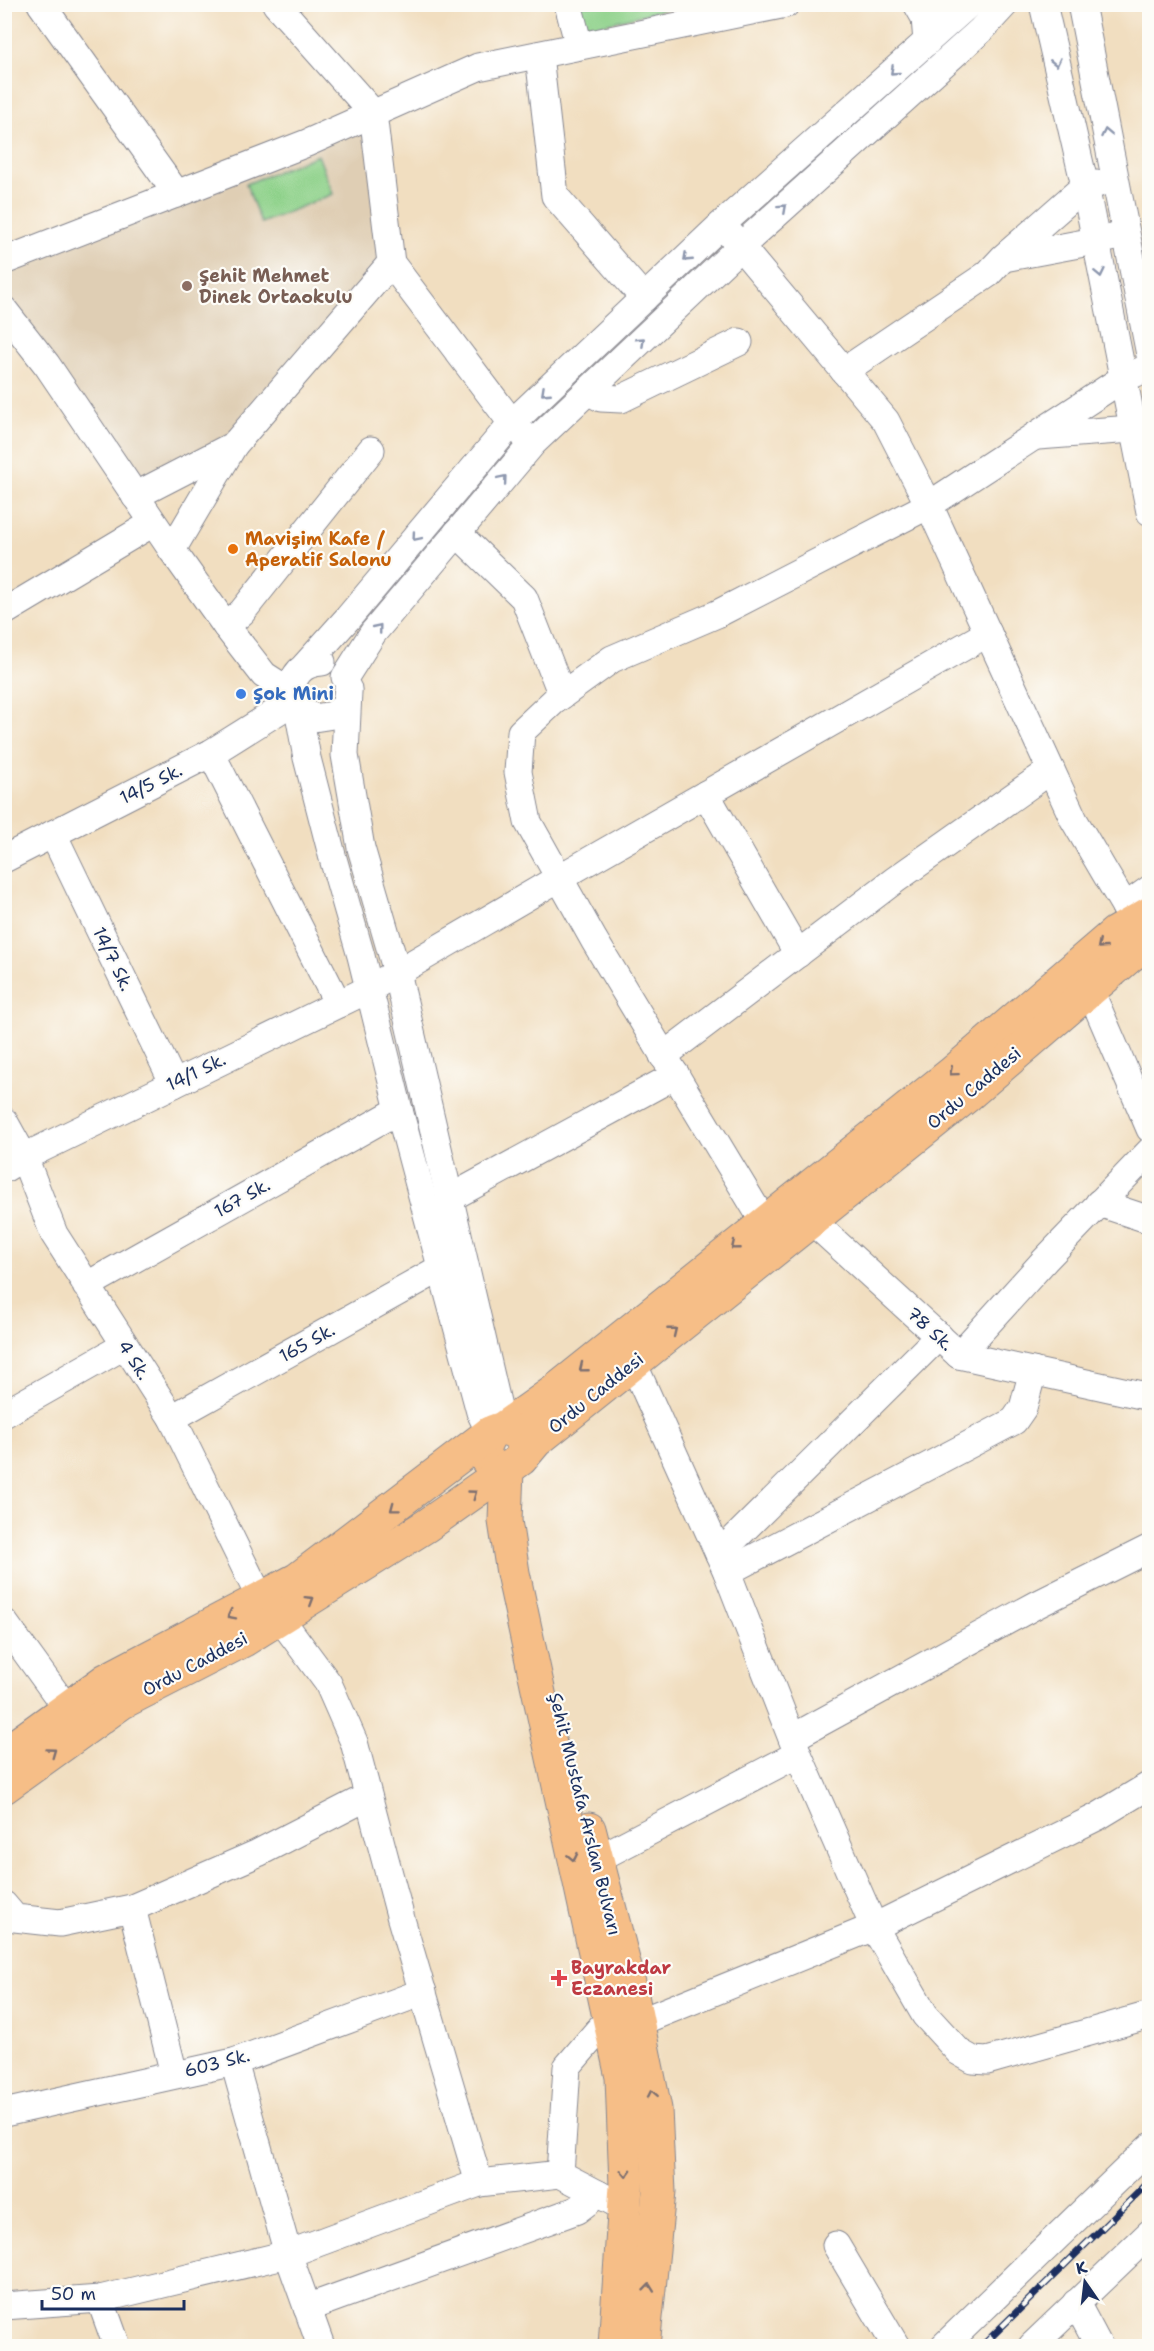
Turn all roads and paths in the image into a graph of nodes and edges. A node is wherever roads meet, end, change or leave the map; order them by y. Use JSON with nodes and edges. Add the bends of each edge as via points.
{"nodes":[{"id":1,"x":41,"y":4,"type":"edge"},
{"id":2,"x":276,"y":4,"type":"edge"},
{"id":3,"x":568,"y":4,"type":"edge"},
{"id":4,"x":917,"y":4,"type":"edge"},
{"id":5,"x":969,"y":4,"type":"edge"},
{"id":6,"x":1005,"y":4,"type":"edge"},
{"id":7,"x":1043,"y":4,"type":"edge"},
{"id":8,"x":1081,"y":4,"type":"edge"},
{"id":9,"x":782,"y":5,"type":"edge"},
{"id":10,"x":927,"y":42,"type":"junction"},
{"id":11,"x":579,"y":46,"type":"junction"},
{"id":12,"x":539,"y":55,"type":"junction"},
{"id":13,"x":373,"y":113,"type":"junction"},
{"id":14,"x":1115,"y":180,"type":"junction"},
{"id":15,"x":1085,"y":186,"type":"junction"},
{"id":16,"x":177,"y":194,"type":"junction"},
{"id":17,"x":722,"y":224,"type":"junction"},
{"id":18,"x":1125,"y":235,"type":"junction"},
{"id":19,"x":1094,"y":241,"type":"junction"},
{"id":20,"x":741,"y":246,"type":"junction"},
{"id":21,"x":1003,"y":258,"type":"junction"},
{"id":22,"x":4,"y":261,"type":"edge"},
{"id":23,"x":391,"y":262,"type":"junction"},
{"id":24,"x":644,"y":298,"type":"junction"},
{"id":25,"x":4,"y":310,"type":"edge"},
{"id":26,"x":739,"y":342,"type":"dead end"},
{"id":27,"x":1149,"y":355,"type":"edge"},
{"id":28,"x":1149,"y":367,"type":"edge"},
{"id":29,"x":844,"y":371,"type":"junction"},
{"id":30,"x":1122,"y":379,"type":"junction"},
{"id":31,"x":588,"y":391,"type":"junction"},
{"id":32,"x":512,"y":423,"type":"junction"},
{"id":33,"x":1132,"y":429,"type":"junction"},
{"id":34,"x":1034,"y":437,"type":"junction"},
{"id":35,"x":533,"y":443,"type":"junction"},
{"id":36,"x":234,"y":445,"type":"junction"},
{"id":37,"x":371,"y":450,"type":"dead end"},
{"id":38,"x":135,"y":495,"type":"junction"},
{"id":39,"x":929,"y":505,"type":"junction"},
{"id":40,"x":1149,"y":512,"type":"edge"},
{"id":41,"x":153,"y":523,"type":"junction"},
{"id":42,"x":457,"y":533,"type":"junction"},
{"id":43,"x":172,"y":550,"type":"junction"},
{"id":44,"x":4,"y":612,"type":"edge"},
{"id":45,"x":226,"y":626,"type":"junction"},
{"id":46,"x":988,"y":633,"type":"junction"},
{"id":47,"x":305,"y":666,"type":"junction"},
{"id":48,"x":347,"y":685,"type":"junction"},
{"id":49,"x":562,"y":695,"type":"junction"},
{"id":50,"x":294,"y":701,"type":"junction"},
{"id":51,"x":212,"y":753,"type":"junction"},
{"id":52,"x":1051,"y":771,"type":"junction"},
{"id":53,"x":706,"y":794,"type":"junction"},
{"id":54,"x":53,"y":834,"type":"junction"},
{"id":55,"x":4,"y":859,"type":"edge"},
{"id":56,"x":559,"y":878,"type":"junction"},
{"id":57,"x":1149,"y":889,"type":"edge"},
{"id":58,"x":1140,"y":921,"type":"edge"},
{"id":59,"x":798,"y":954,"type":"junction"},
{"id":60,"x":396,"y":972,"type":"junction"},
{"id":61,"x":369,"y":989,"type":"junction"},
{"id":62,"x":1090,"y":990,"type":"junction"},
{"id":63,"x":338,"y":1004,"type":"junction"},
{"id":64,"x":670,"y":1065,"type":"junction"},
{"id":65,"x":174,"y":1084,"type":"junction"},
{"id":66,"x":399,"y":1110,"type":"junction"},
{"id":67,"x":4,"y":1121,"type":"edge"},
{"id":68,"x":1149,"y":1129,"type":"edge"},
{"id":69,"x":1149,"y":1151,"type":"edge"},
{"id":70,"x":14,"y":1163,"type":"edge"},
{"id":71,"x":450,"y":1198,"type":"junction"},
{"id":72,"x":1099,"y":1203,"type":"junction"},
{"id":73,"x":802,"y":1209,"type":"junction"},
{"id":74,"x":1149,"y":1220,"type":"edge"},
{"id":75,"x":772,"y":1233,"type":"junction"},
{"id":76,"x":441,"y":1268,"type":"junction"},
{"id":77,"x":86,"y":1286,"type":"junction"},
{"id":78,"x":939,"y":1336,"type":"junction"},
{"id":79,"x":124,"y":1346,"type":"junction"},
{"id":80,"x":959,"y":1355,"type":"junction"},
{"id":81,"x":633,"y":1363,"type":"junction"},
{"id":82,"x":1033,"y":1371,"type":"junction"},
{"id":83,"x":1149,"y":1397,"type":"edge"},
{"id":84,"x":4,"y":1414,"type":"edge"},
{"id":85,"x":172,"y":1418,"type":"junction"},
{"id":86,"x":509,"y":1448,"type":"junction"},
{"id":87,"x":1149,"y":1548,"type":"edge"},
{"id":88,"x":723,"y":1563,"type":"junction"},
{"id":89,"x":270,"y":1609,"type":"junction"},
{"id":90,"x":4,"y":1622,"type":"edge"},
{"id":91,"x":74,"y":1719,"type":"junction"},
{"id":92,"x":795,"y":1746,"type":"junction"},
{"id":93,"x":4,"y":1754,"type":"edge"},
{"id":94,"x":1149,"y":1785,"type":"edge"},
{"id":95,"x":4,"y":1786,"type":"edge"},
{"id":96,"x":367,"y":1797,"type":"junction"},
{"id":97,"x":597,"y":1859,"type":"junction"},
{"id":98,"x":4,"y":1905,"type":"edge"},
{"id":99,"x":132,"y":1908,"type":"junction"},
{"id":100,"x":874,"y":1926,"type":"junction"},
{"id":101,"x":423,"y":1992,"type":"junction"},
{"id":102,"x":1149,"y":2015,"type":"edge"},
{"id":103,"x":623,"y":2020,"type":"junction"},
{"id":104,"x":234,"y":2062,"type":"junction"},
{"id":105,"x":174,"y":2074,"type":"junction"},
{"id":106,"x":4,"y":2113,"type":"edge"},
{"id":107,"x":1149,"y":2147,"type":"edge"},
{"id":108,"x":560,"y":2174,"type":"junction"},
{"id":109,"x":478,"y":2183,"type":"junction"},
{"id":110,"x":611,"y":2201,"type":"junction"},
{"id":111,"x":1149,"y":2233,"type":"edge"},
{"id":112,"x":836,"y":2245,"type":"dead end"},
{"id":113,"x":288,"y":2254,"type":"junction"},
{"id":114,"x":100,"y":2299,"type":"junction"},
{"id":115,"x":1076,"y":2303,"type":"junction"},
{"id":116,"x":4,"y":2306,"type":"edge"},
{"id":117,"x":307,"y":2308,"type":"junction"},
{"id":118,"x":117,"y":2346,"type":"edge"},
{"id":119,"x":321,"y":2346,"type":"edge"},
{"id":120,"x":615,"y":2346,"type":"edge"},
{"id":121,"x":643,"y":2346,"type":"edge"},
{"id":122,"x":896,"y":2346,"type":"edge"},
{"id":123,"x":944,"y":2346,"type":"edge"},
{"id":124,"x":1032,"y":2346,"type":"edge"},
{"id":125,"x":1099,"y":2346,"type":"edge"}],
"edges":[{"from":1,"to":16,"type":"street"},
{"from":2,"to":13,"type":"street"},
{"from":3,"to":11,"type":"street"},
{"from":4,"to":10,"type":"street","via":[[925,18]]},
{"from":5,"to":10,"type":"street"},
{"from":20,"to":6,"type":"street","one_way":true},
{"from":7,"to":15,"type":"street","one_way":true},
{"from":14,"to":8,"type":"street","one_way":true},
{"from":9,"to":11,"type":"street"},
{"from":10,"to":17,"type":"street","one_way":true},
{"from":11,"to":12,"type":"street"},
{"from":12,"to":13,"type":"street","via":[[478,67]]},
{"from":12,"to":24,"type":"street","via":[[555,196]]},
{"from":13,"to":16,"type":"street"},
{"from":13,"to":23,"type":"street"},
{"from":14,"to":15,"type":"street"},
{"from":14,"to":18,"type":"street"},
{"from":15,"to":19,"type":"street"},
{"from":15,"to":21,"type":"street"},
{"from":16,"to":22,"type":"street"},
{"from":17,"to":20,"type":"street"},
{"from":17,"to":24,"type":"street","one_way":true},
{"from":18,"to":19,"type":"street"},
{"from":18,"to":27,"type":"street"},
{"from":19,"to":21,"type":"street"},
{"from":19,"to":30,"type":"street","one_way":true},
{"from":20,"to":29,"type":"street"},
{"from":31,"to":20,"type":"street","one_way":true},
{"from":21,"to":29,"type":"street","via":[[988,274]]},
{"from":23,"to":32,"type":"street"},
{"from":23,"to":36,"type":"street"},
{"from":24,"to":32,"type":"street","one_way":true},
{"from":25,"to":38,"type":"street","via":[[47,365]]},
{"from":26,"to":31,"type":"street","via":[[621,399],[608,400]]},
{"from":28,"to":30,"type":"street"},
{"from":29,"to":39,"type":"street","via":[[886,421]]},
{"from":30,"to":33,"type":"street"},
{"from":30,"to":34,"type":"street"},
{"from":31,"to":35,"type":"street"},
{"from":32,"to":35,"type":"street"},
{"from":32,"to":47,"type":"street","one_way":true},
{"from":33,"to":34,"type":"street"},
{"from":33,"to":40,"type":"street"},
{"from":34,"to":39,"type":"street"},
{"from":42,"to":35,"type":"street","one_way":true},
{"from":36,"to":38,"type":"street"},
{"from":36,"to":43,"type":"street"},
{"from":37,"to":45,"type":"street","via":[[242,612]]},
{"from":38,"to":41,"type":"street"},
{"from":39,"to":46,"type":"street"},
{"from":39,"to":49,"type":"street","via":[[717,614],[612,659]]},
{"from":41,"to":43,"type":"street"},
{"from":41,"to":44,"type":"street"},
{"from":48,"to":42,"type":"street","one_way":true,"via":[[373,633]]},
{"from":42,"to":49,"type":"street","via":[[524,598]]},
{"from":43,"to":45,"type":"street"},
{"from":45,"to":50,"type":"street","via":[[264,675]]},
{"from":46,"to":52,"type":"street"},
{"from":46,"to":53,"type":"street","name":"14/1 Sk."},
{"from":47,"to":48,"type":"street","via":[[332,664]]},
{"from":47,"to":50,"type":"street","via":[[294,678]]},
{"from":48,"to":50,"type":"street","via":[[341,710],[324,718],[314,718]]},
{"from":48,"to":60,"type":"street","via":[[345,755],[361,848]]},
{"from":49,"to":56,"type":"street","via":[[521,732],[518,772],[528,822]]},
{"from":50,"to":51,"type":"street","name":"14/5 Sk."},
{"from":50,"to":61,"type":"street"},
{"from":51,"to":54,"type":"street","name":"14/5 Sk."},
{"from":51,"to":63,"type":"street"},
{"from":52,"to":58,"type":"street","via":[[1074,820]]},
{"from":52,"to":59,"type":"street","via":[[895,880]]},
{"from":53,"to":56,"type":"street","name":"14/1 Sk."},
{"from":53,"to":59,"type":"street"},
{"from":54,"to":55,"type":"street","name":"14/5 Sk."},
{"from":54,"to":65,"type":"street","name":"14/7 Sk."},
{"from":56,"to":60,"type":"street","name":"14/1 Sk."},
{"from":56,"to":64,"type":"street"},
{"from":57,"to":58,"type":"street"},
{"from":58,"to":62,"type":"main road","name":"Ordu Caddesi","via":[[1131,955]]},
{"from":58,"to":73,"type":"main road","name":"Ordu Caddesi","one_way":true,"via":[[1115,933]]},
{"from":59,"to":64,"type":"street"},
{"from":60,"to":61,"type":"street","name":"14/1 Sk."},
{"from":60,"to":71,"type":"street"},
{"from":61,"to":63,"type":"street","name":"14/1 Sk."},
{"from":61,"to":66,"type":"street"},
{"from":62,"to":68,"type":"street"},
{"from":62,"to":73,"type":"main road","name":"Ordu Caddesi","via":[[969,1095]]},
{"from":63,"to":65,"type":"street","name":"14/1 Sk."},
{"from":64,"to":71,"type":"street"},
{"from":64,"to":75,"type":"street"},
{"from":65,"to":70,"type":"street","name":"14/1 Sk."},
{"from":66,"to":76,"type":"street"},
{"from":66,"to":77,"type":"street","name":"167 Sk."},
{"from":67,"to":70,"type":"street","name":"4 Sk."},
{"from":69,"to":72,"type":"street"},
{"from":70,"to":77,"type":"street","name":"4 Sk."},
{"from":71,"to":86,"type":"street"},
{"from":72,"to":74,"type":"street"},
{"from":72,"to":80,"type":"street"},
{"from":73,"to":75,"type":"main road","name":"Ordu Caddesi"},
{"from":73,"to":78,"type":"street","name":"78 Sk."},
{"from":81,"to":75,"type":"main road","name":"Ordu Caddesi","one_way":true},
{"from":75,"to":86,"type":"main road","name":"Ordu Caddesi","one_way":true,"via":[[555,1391]]},
{"from":76,"to":85,"type":"street","name":"165 Sk."},
{"from":76,"to":86,"type":"street","via":[[480,1412]]},
{"from":77,"to":79,"type":"street","name":"4 Sk."},
{"from":78,"to":80,"type":"street","name":"78 Sk."},
{"from":78,"to":88,"type":"street"},
{"from":79,"to":84,"type":"street"},
{"from":79,"to":85,"type":"street","name":"4 Sk."},
{"from":80,"to":82,"type":"street","name":"78 Sk."},
{"from":81,"to":86,"type":"main road","name":"Ordu Caddesi","via":[[536,1440]]},
{"from":81,"to":88,"type":"street"},
{"from":82,"to":83,"type":"street","name":"78 Sk."},
{"from":82,"to":88,"type":"street","via":[[1023,1408],[1014,1421]]},
{"from":85,"to":89,"type":"street","name":"4 Sk."},
{"from":86,"to":89,"type":"main road","name":"Ordu Caddesi","via":[[426,1526]]},
{"from":86,"to":97,"type":"main road","name":"Şehit Mustafa Arslan Bulvarı","via":[[520,1495],[538,1629]]},
{"from":86,"to":103,"type":"main road","name":"Şehit Mustafa Arslan Bulvarı","one_way":true,"via":[[505,1521],[513,1573]]},
{"from":87,"to":92,"type":"street","via":[[1036,1605]]},
{"from":88,"to":92,"type":"street"},
{"from":89,"to":91,"type":"main road","name":"Ordu Caddesi","via":[[244,1640],[121,1703]]},
{"from":89,"to":96,"type":"street","name":"4 Sk.","via":[[328,1683],[354,1742]]},
{"from":90,"to":91,"type":"street"},
{"from":91,"to":93,"type":"main road","name":"Ordu Caddesi"},
{"from":95,"to":91,"type":"main road","name":"Ordu Caddesi","one_way":true},
{"from":92,"to":97,"type":"street"},
{"from":92,"to":100,"type":"street"},
{"from":94,"to":100,"type":"street","via":[[1096,1817]]},
{"from":96,"to":99,"type":"street","via":[[258,1853]]},
{"from":96,"to":101,"type":"street","name":"4 Sk."},
{"from":97,"to":103,"type":"main road","name":"Şehit Mustafa Arslan Bulvarı"},
{"from":98,"to":99,"type":"street","via":[[15,1918],[60,1923]]},
{"from":99,"to":105,"type":"street"},
{"from":100,"to":102,"type":"street","via":[[925,2015],[959,2052],[973,2060],[987,2061]]},
{"from":100,"to":103,"type":"street"},
{"from":101,"to":104,"type":"street","name":"603 Sk."},
{"from":101,"to":109,"type":"street","name":"4 Sk."},
{"from":103,"to":108,"type":"street","via":[[567,2067]]},
{"from":103,"to":110,"type":"main road","name":"Şehit Mustafa Arslan Bulvarı","one_way":true,"via":[[626,2186]]},
{"from":121,"to":103,"type":"main road","name":"Şehit Mustafa Arslan Bulvarı","one_way":true,"via":[[659,2192],[655,2109]]},
{"from":104,"to":105,"type":"street","name":"603 Sk."},
{"from":104,"to":113,"type":"street"},
{"from":105,"to":106,"type":"street","name":"603 Sk."},
{"from":107,"to":123,"type":"street"},
{"from":108,"to":109,"type":"street"},
{"from":108,"to":110,"type":"street"},
{"from":109,"to":113,"type":"street"},
{"from":110,"to":117,"type":"street"},
{"from":110,"to":120,"type":"main road","name":"Şehit Mustafa Arslan Bulvarı"},
{"from":111,"to":115,"type":"street"},
{"from":112,"to":122,"type":"street"},
{"from":113,"to":114,"type":"street"},
{"from":113,"to":117,"type":"street"},
{"from":114,"to":116,"type":"street"},
{"from":114,"to":118,"type":"street"},
{"from":115,"to":124,"type":"street"},
{"from":115,"to":125,"type":"street"},
{"from":117,"to":119,"type":"street"}]}
